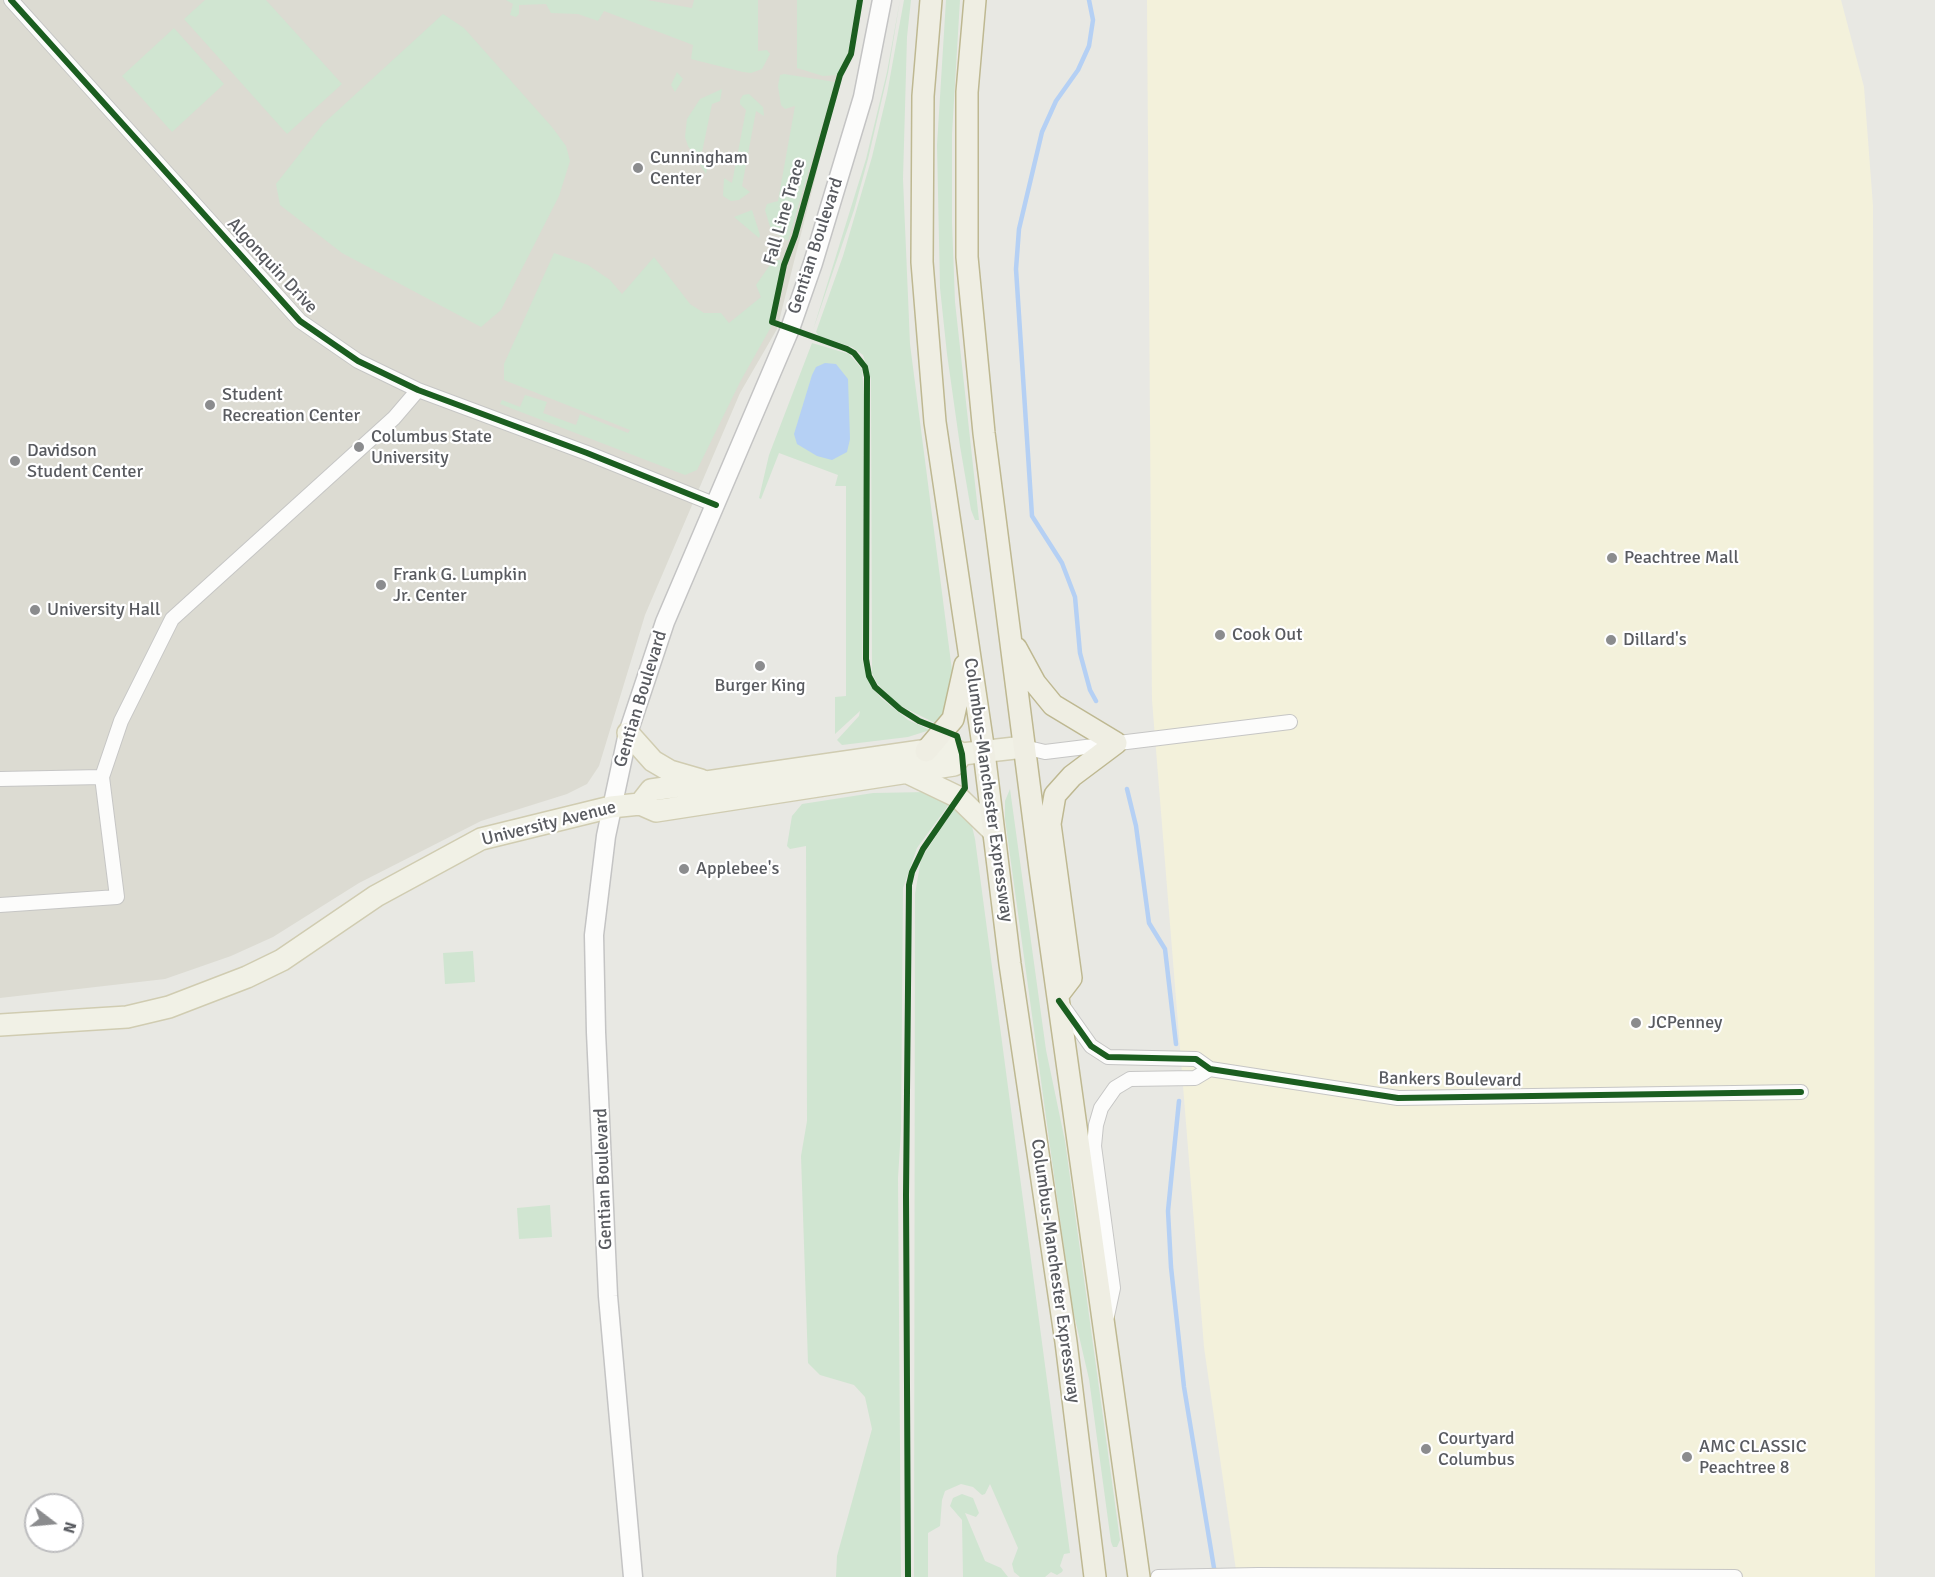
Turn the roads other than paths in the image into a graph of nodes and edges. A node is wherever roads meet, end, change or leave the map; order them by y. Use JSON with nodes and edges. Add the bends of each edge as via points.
{"nodes":[{"id":1,"x":11,"y":0,"type":"edge"},
{"id":2,"x":882,"y":0,"type":"edge"},
{"id":3,"x":931,"y":0,"type":"edge"},
{"id":4,"x":975,"y":0,"type":"edge"},
{"id":5,"x":418,"y":390,"type":"junction"},
{"id":6,"x":716,"y":505,"type":"junction"},
{"id":7,"x":1010,"y":637,"type":"junction"},
{"id":8,"x":969,"y":646,"type":"junction"},
{"id":9,"x":1290,"y":722,"type":"dead end"},
{"id":10,"x":628,"y":733,"type":"junction"},
{"id":11,"x":1116,"y":743,"type":"junction"},
{"id":12,"x":1024,"y":747,"type":"junction"},
{"id":13,"x":926,"y":751,"type":"junction"},
{"id":14,"x":984,"y":752,"type":"junction"},
{"id":15,"x":962,"y":754,"type":"junction"},
{"id":16,"x":905,"y":772,"type":"junction"},
{"id":17,"x":102,"y":777,"type":"junction"},
{"id":18,"x":0,"y":779,"type":"edge"},
{"id":19,"x":710,"y":783,"type":"junction"},
{"id":20,"x":640,"y":804,"type":"junction"},
{"id":21,"x":611,"y":807,"type":"junction"},
{"id":22,"x":993,"y":831,"type":"junction"},
{"id":23,"x":0,"y":905,"type":"edge"},
{"id":24,"x":1058,"y":998,"type":"junction"},
{"id":25,"x":6,"y":1021,"type":"edge"},
{"id":26,"x":1210,"y":1069,"type":"junction"},
{"id":27,"x":1801,"y":1092,"type":"dead end"},
{"id":28,"x":1105,"y":1324,"type":"junction"},
{"id":29,"x":633,"y":1577,"type":"edge"},
{"id":30,"x":1095,"y":1577,"type":"edge"},
{"id":31,"x":1139,"y":1577,"type":"edge"},
{"id":32,"x":1158,"y":1577,"type":"edge"},
{"id":33,"x":1735,"y":1577,"type":"edge"}],
"edges":[{"from":1,"to":5,"type":"street","name":"Algonquin Drive","via":[[300,321],[358,361]]},
{"from":2,"to":6,"type":"main road","name":"Gentian Boulevard","via":[[863,97],[813,263],[790,329]]},
{"from":3,"to":8,"type":"highway","name":"Columbus-Manchester Expressway","via":[[923,96],[922,262],[935,422]]},
{"from":4,"to":7,"type":"highway","via":[[967,92],[967,257]]},
{"from":5,"to":6,"type":"street","name":"Algonquin Drive"},
{"from":5,"to":17,"type":"street","via":[[394,418],[172,619],[121,722]]},
{"from":6,"to":10,"type":"main road","name":"Gentian Boulevard","via":[[665,622]]},
{"from":7,"to":11,"type":"highway","via":[[1035,683],[1053,705]]},
{"from":7,"to":12,"type":"highway"},
{"from":8,"to":13,"type":"highway","via":[[953,719]]},
{"from":8,"to":14,"type":"highway","name":"Columbus-Manchester Expressway"},
{"from":9,"to":11,"type":"street"},
{"from":10,"to":19,"type":"main road","via":[[654,761],[670,771]]},
{"from":10,"to":21,"type":"main road","name":"Gentian Boulevard"},
{"from":11,"to":12,"type":"street","via":[[1045,752]]},
{"from":11,"to":24,"type":"highway","via":[[1071,776],[1055,795],[1050,824],[1071,978]]},
{"from":12,"to":14,"type":"main road","name":"University Avenue"},
{"from":12,"to":24,"type":"highway"},
{"from":13,"to":15,"type":"main road","name":"University Avenue","via":[[949,747]]},
{"from":13,"to":19,"type":"main road","name":"University Avenue"},
{"from":14,"to":15,"type":"main road","name":"University Avenue"},
{"from":14,"to":22,"type":"highway","name":"Columbus-Manchester Expressway"},
{"from":15,"to":16,"type":"main road","via":[[954,765]]},
{"from":16,"to":20,"type":"main road","via":[[656,811]]},
{"from":16,"to":22,"type":"main road","via":[[958,797]]},
{"from":17,"to":18,"type":"street"},
{"from":17,"to":23,"type":"street","via":[[117,897]]},
{"from":19,"to":20,"type":"main road","name":"University Avenue","via":[[651,790]]},
{"from":20,"to":21,"type":"main road","name":"University Avenue"},
{"from":21,"to":25,"type":"main road","name":"University Avenue","via":[[480,839],[376,896],[282,960],[169,1007],[127,1017]]},
{"from":21,"to":29,"type":"main road","name":"Gentian Boulevard","via":[[594,934],[596,1032],[608,1296]]},
{"from":22,"to":30,"type":"highway","name":"Columbus-Manchester Expressway","via":[[1066,1342]]},
{"from":24,"to":26,"type":"street","name":"Bankers Boulevard","via":[[1090,1046],[1108,1057],[1196,1059]]},
{"from":24,"to":28,"type":"highway"},
{"from":26,"to":27,"type":"street","name":"Bankers Boulevard","via":[[1398,1098]]},
{"from":26,"to":28,"type":"street","name":"Bankers Boulevard","via":[[1195,1078],[1130,1079],[1115,1088],[1101,1108],[1094,1146],[1113,1288]]},
{"from":28,"to":31,"type":"highway"},
{"from":32,"to":33,"type":"street"}]}
